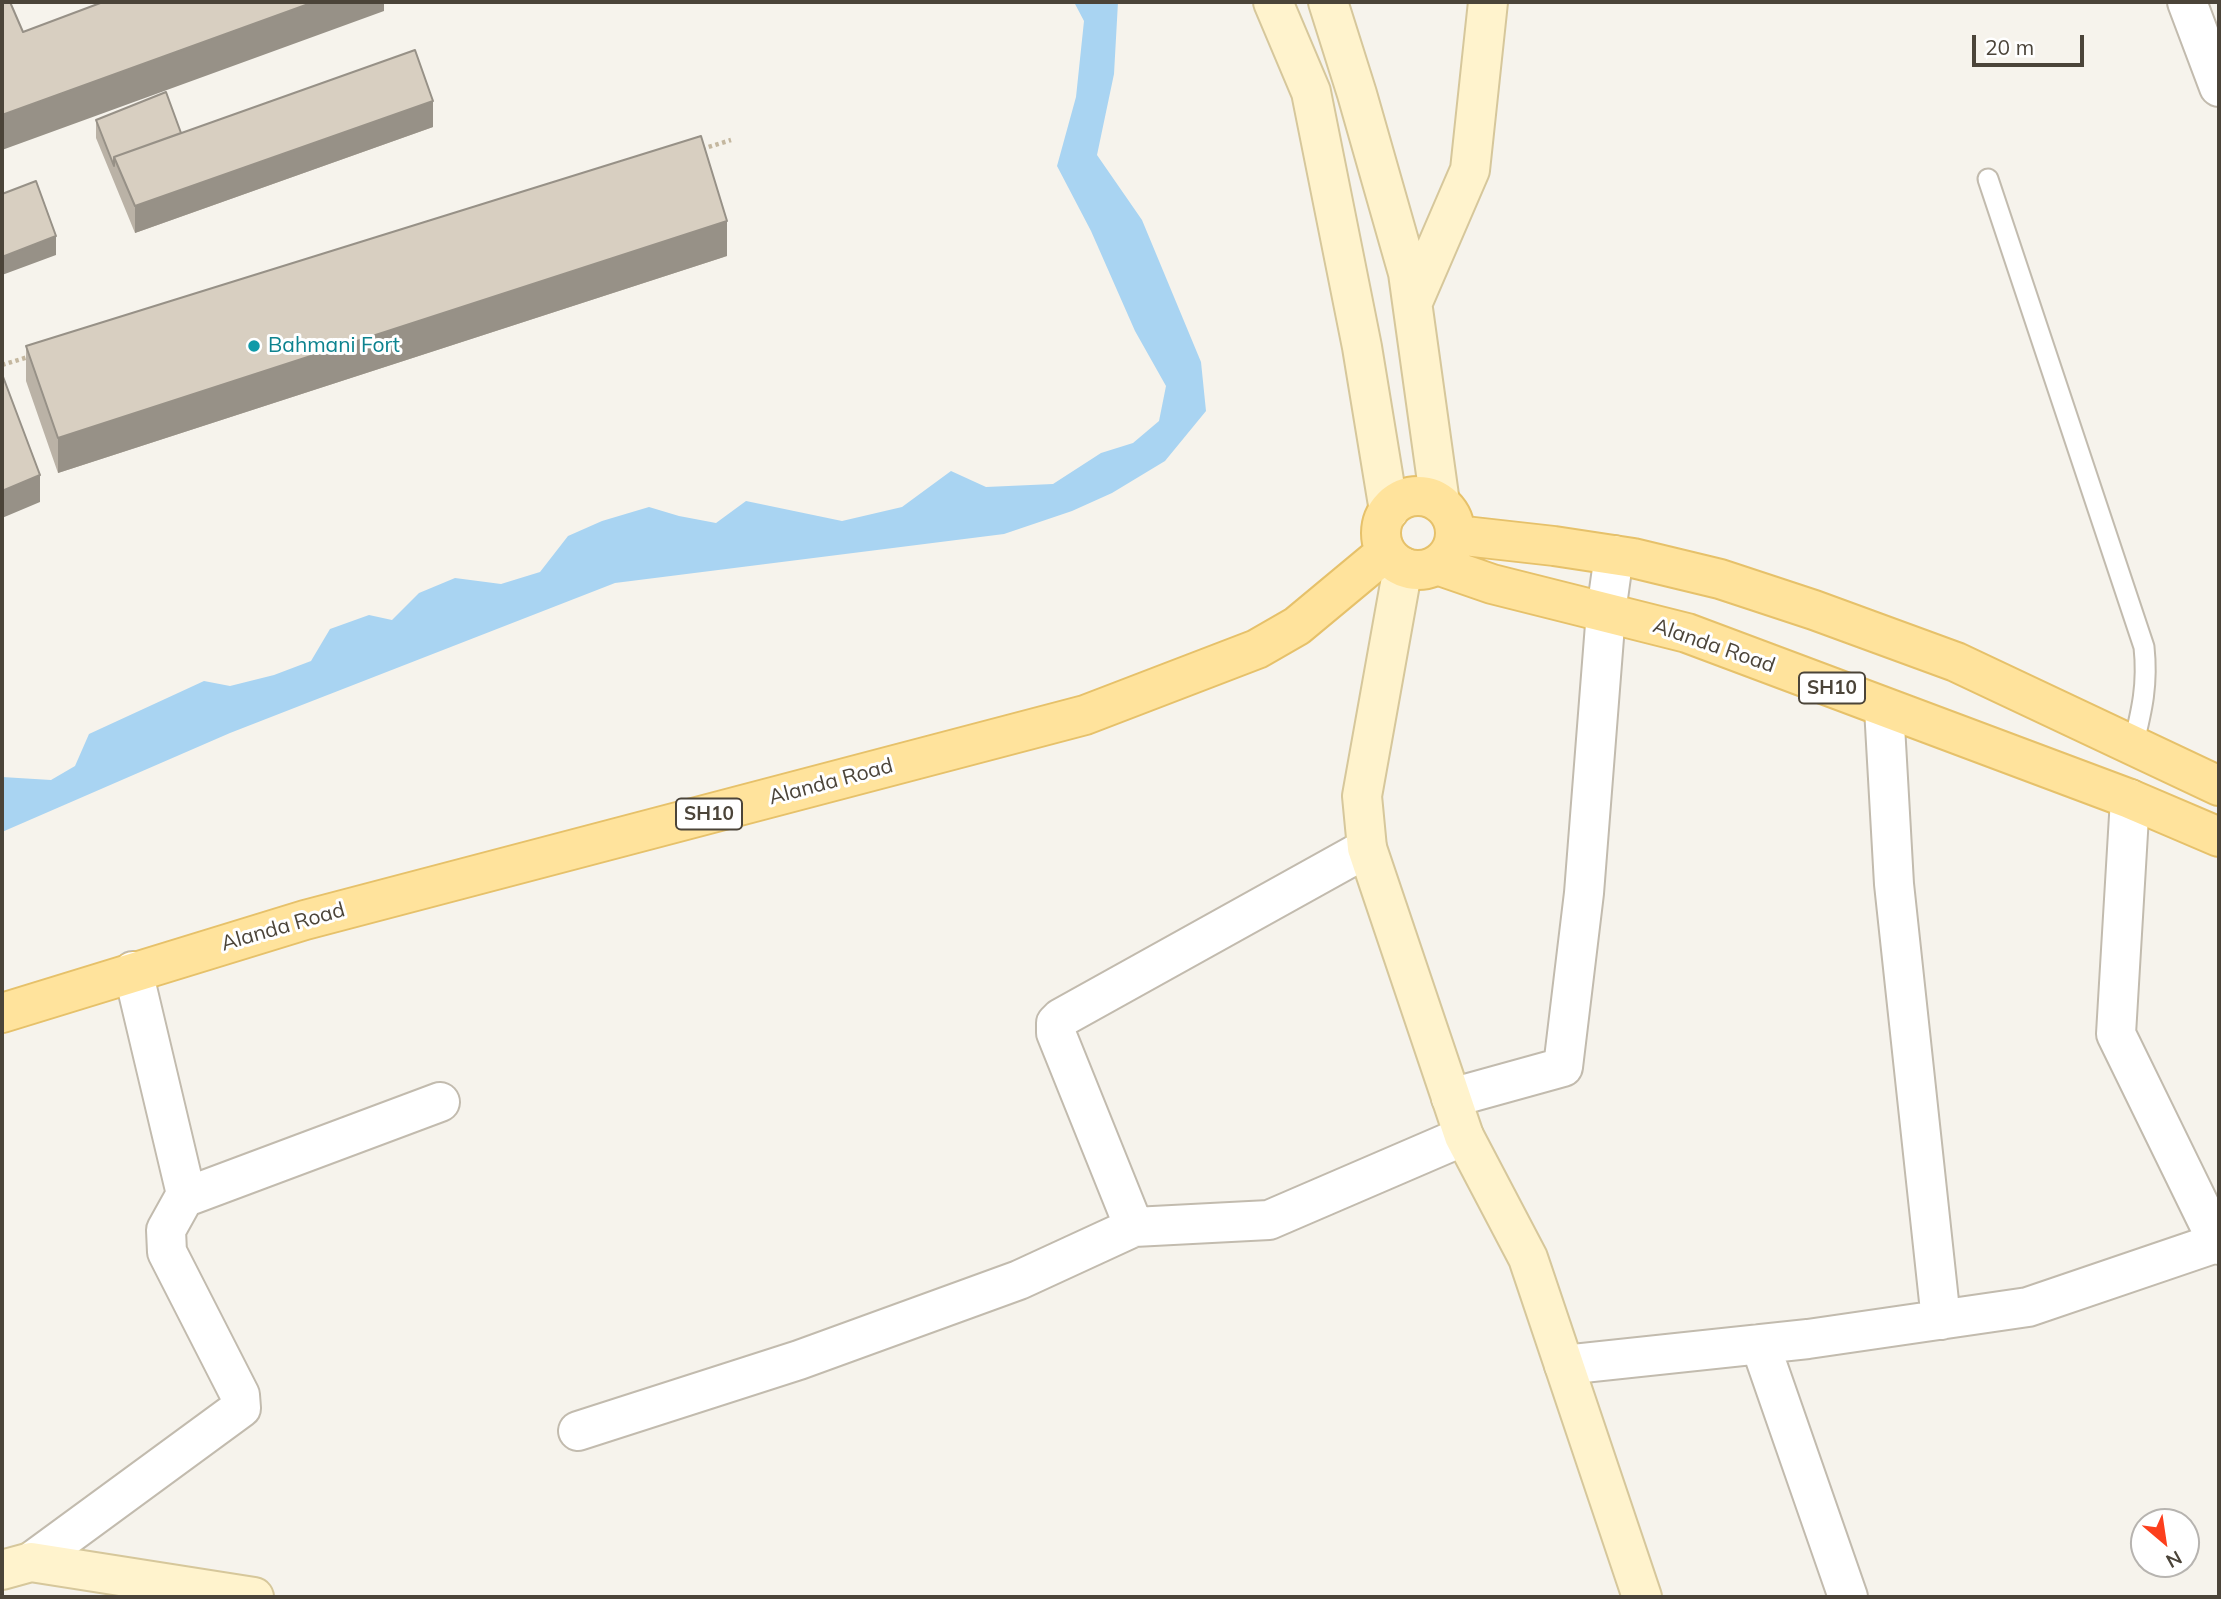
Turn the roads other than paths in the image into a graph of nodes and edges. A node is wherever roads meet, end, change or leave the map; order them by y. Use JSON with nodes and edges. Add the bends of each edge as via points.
{"nodes":[{"id":1,"x":1273,"y":2,"type":"edge"},
{"id":2,"x":1328,"y":2,"type":"edge"},
{"id":3,"x":1488,"y":2,"type":"edge"},
{"id":4,"x":2187,"y":2,"type":"edge"},
{"id":5,"x":2219,"y":87,"type":"edge"},
{"id":6,"x":1988,"y":179,"type":"dead end"},
{"id":7,"x":1413,"y":302,"type":"junction"},
{"id":8,"x":1389,"y":511,"type":"junction"},
{"id":9,"x":1424,"y":544,"type":"junction"},
{"id":10,"x":1614,"y":555,"type":"junction"},
{"id":11,"x":1606,"y":612,"type":"junction"},
{"id":12,"x":1884,"y":708,"type":"junction"},
{"id":13,"x":2133,"y":746,"type":"junction"},
{"id":14,"x":2219,"y":786,"type":"edge"},
{"id":15,"x":2130,"y":799,"type":"junction"},
{"id":16,"x":2219,"y":837,"type":"edge"},
{"id":17,"x":1367,"y":848,"type":"junction"},
{"id":18,"x":134,"y":971,"type":"junction"},
{"id":19,"x":2,"y":1013,"type":"edge"},
{"id":20,"x":1451,"y":1098,"type":"junction"},
{"id":21,"x":440,"y":1102,"type":"dead end"},
{"id":22,"x":1464,"y":1136,"type":"junction"},
{"id":23,"x":186,"y":1197,"type":"junction"},
{"id":24,"x":1134,"y":1227,"type":"junction"},
{"id":25,"x":2219,"y":1243,"type":"edge"},
{"id":26,"x":1941,"y":1320,"type":"junction"},
{"id":27,"x":1760,"y":1344,"type":"junction"},
{"id":28,"x":1564,"y":1365,"type":"junction"},
{"id":29,"x":579,"y":1431,"type":"dead end"},
{"id":30,"x":16,"y":1566,"type":"edge"},
{"id":31,"x":254,"y":1597,"type":"edge"},
{"id":32,"x":1642,"y":1597,"type":"edge"},
{"id":33,"x":1848,"y":1597,"type":"edge"}],
"edges":[{"from":1,"to":8,"type":"street","via":[[1311,92]]},
{"from":2,"to":7,"type":"street","via":[[1405,260]]},
{"from":3,"to":7,"type":"street","via":[[1470,170]]},
{"from":4,"to":5,"type":"street"},
{"from":6,"to":13,"type":"lane","via":[[2144,647],[2145,697]]},
{"from":7,"to":9,"type":"street"},
{"from":8,"to":9,"type":"main road","via":[[1381,541]]},
{"from":8,"to":9,"type":"main road","via":[[1404,499],[1428,497]]},
{"from":9,"to":10,"type":"main road"},
{"from":9,"to":11,"type":"main road","name":"Alanda Road","number":"SH10","via":[[1492,584]]},
{"from":9,"to":17,"type":"street","via":[[1362,796]]},
{"from":9,"to":18,"type":"main road","name":"Alanda Road","number":"SH10","via":[[1257,649],[1085,715],[304,920]]},
{"from":10,"to":11,"type":"street"},
{"from":10,"to":13,"type":"main road","via":[[1720,579],[1956,662]]},
{"from":11,"to":12,"type":"main road","name":"Alanda Road","number":"SH10","via":[[1688,633]]},
{"from":11,"to":20,"type":"street","via":[[1584,893],[1563,1067]]},
{"from":12,"to":15,"type":"main road","name":"Alanda Road","number":"SH10"},
{"from":12,"to":26,"type":"street","via":[[1894,884]]},
{"from":13,"to":14,"type":"main road"},
{"from":15,"to":16,"type":"main road","name":"Alanda Road","number":"SH10"},
{"from":15,"to":25,"type":"street","via":[[2116,1034]]},
{"from":17,"to":20,"type":"street"},
{"from":17,"to":24,"type":"street","via":[[1056,1023],[1056,1033]]},
{"from":18,"to":19,"type":"main road","name":"Alanda Road","number":"SH10"},
{"from":18,"to":23,"type":"street"},
{"from":20,"to":22,"type":"street"},
{"from":21,"to":23,"type":"street"},
{"from":22,"to":24,"type":"street","via":[[1269,1220]]},
{"from":22,"to":28,"type":"street","via":[[1528,1258]]},
{"from":23,"to":30,"type":"street","via":[[166,1230],[167,1252],[240,1395],[241,1408]]},
{"from":24,"to":29,"type":"street","via":[[1019,1280],[799,1360]]},
{"from":25,"to":26,"type":"street","via":[[2028,1307]]},
{"from":26,"to":27,"type":"street"},
{"from":27,"to":28,"type":"street"},
{"from":27,"to":33,"type":"street"},
{"from":28,"to":32,"type":"street"},
{"from":30,"to":31,"type":"street"}]}
